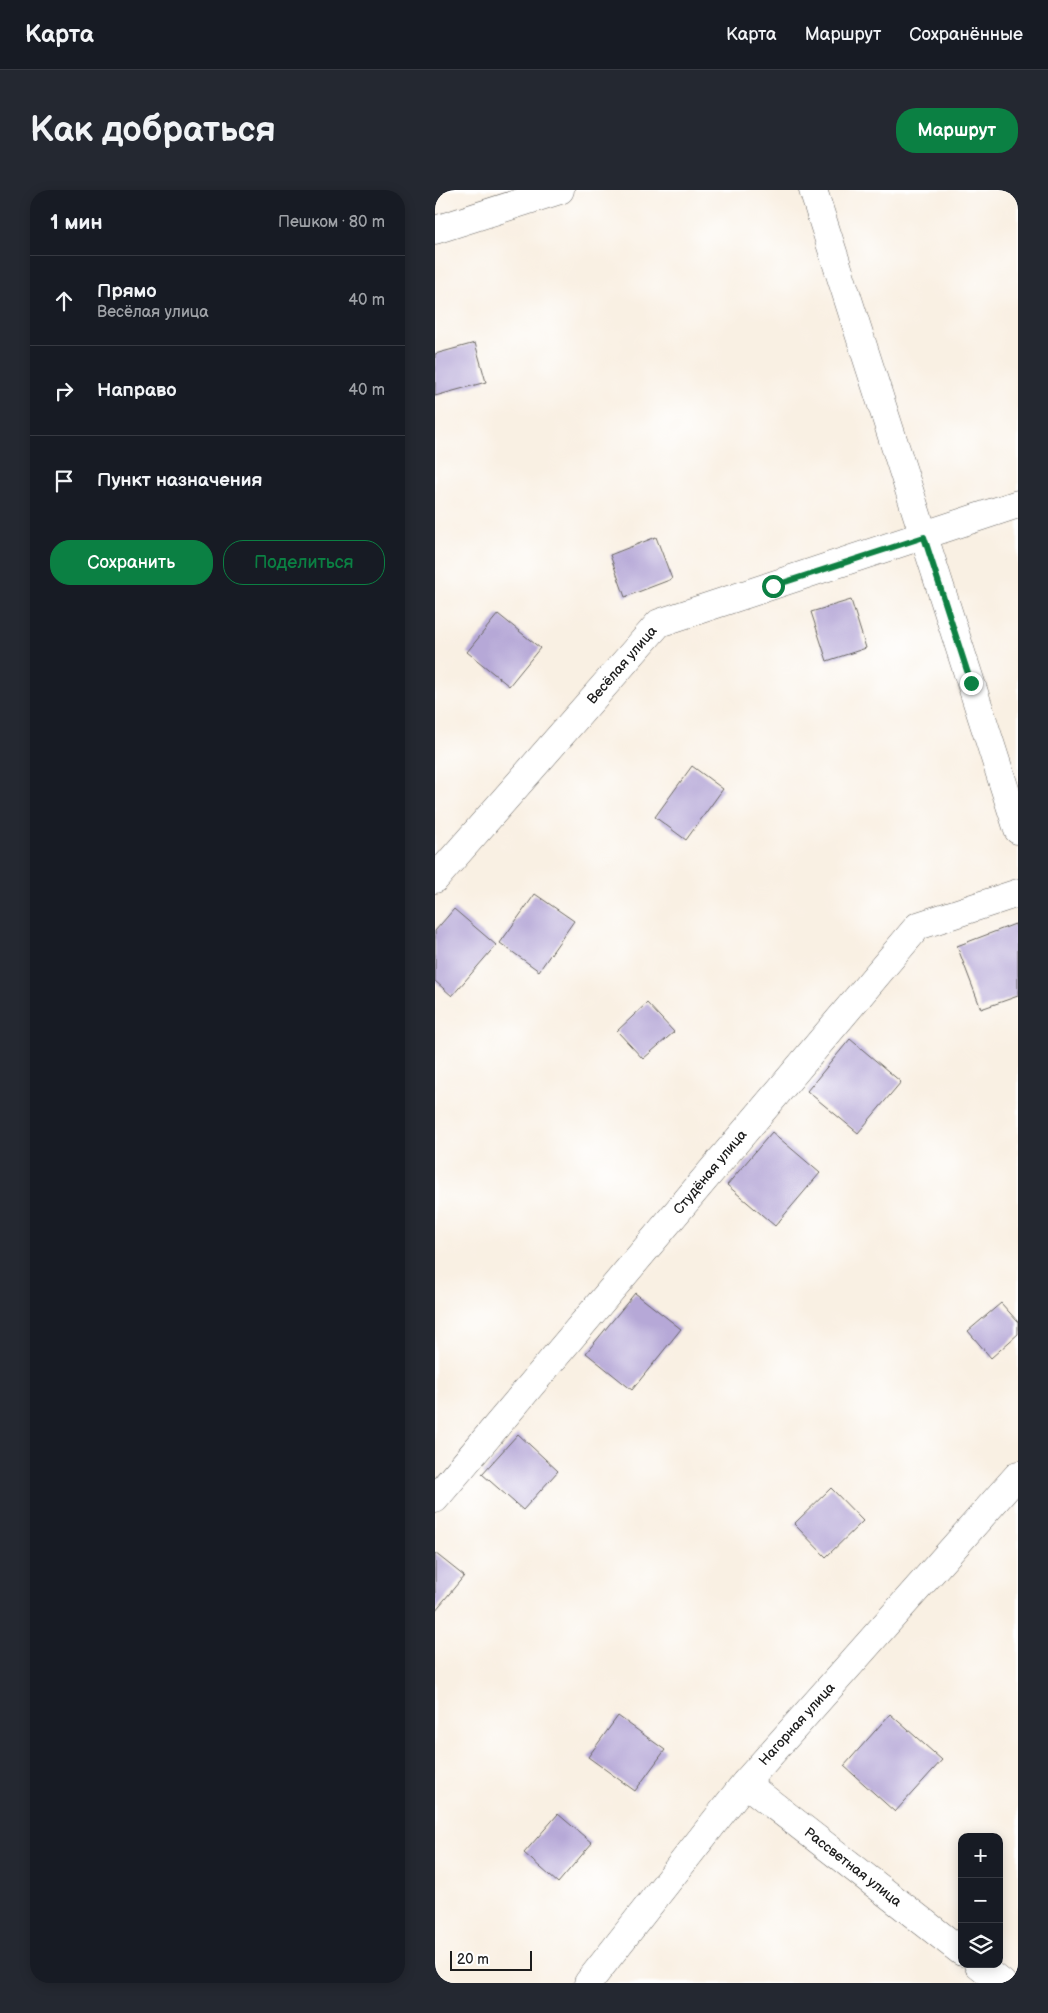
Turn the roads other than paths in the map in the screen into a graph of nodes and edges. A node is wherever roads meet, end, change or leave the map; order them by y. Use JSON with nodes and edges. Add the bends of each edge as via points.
{"nodes":[{"id":1,"x":560,"y":190,"type":"edge"},
{"id":2,"x":813,"y":190,"type":"edge"},
{"id":3,"x":435,"y":230,"type":"edge"},
{"id":4,"x":1018,"y":504,"type":"edge"},
{"id":5,"x":924,"y":537,"type":"junction"},
{"id":6,"x":1018,"y":830,"type":"edge"},
{"id":7,"x":435,"y":879,"type":"edge"},
{"id":8,"x":1018,"y":893,"type":"edge"},
{"id":9,"x":1018,"y":1475,"type":"edge"},
{"id":10,"x":435,"y":1499,"type":"edge"},
{"id":11,"x":745,"y":1783,"type":"junction"},
{"id":12,"x":958,"y":1949,"type":"edge"},
{"id":13,"x":983,"y":1968,"type":"edge"},
{"id":14,"x":588,"y":1983,"type":"edge"},
{"id":15,"x":1002,"y":1983,"type":"edge"}],
"edges":[{"from":1,"to":3,"type":"street"},
{"from":2,"to":5,"type":"street"},
{"from":4,"to":5,"type":"street","name":"Весёлая улица"},
{"from":5,"to":6,"type":"street"},
{"from":5,"to":7,"type":"street","name":"Весёлая улица","via":[[659,623]]},
{"from":8,"to":10,"type":"street","name":"Студёная улица","via":[[918,926]]},
{"from":9,"to":11,"type":"street","name":"Нагорная улица"},
{"from":11,"to":12,"type":"street","name":"Рассветная улица"},
{"from":11,"to":14,"type":"street","name":"Нагорная улица"},
{"from":13,"to":15,"type":"street"}]}
